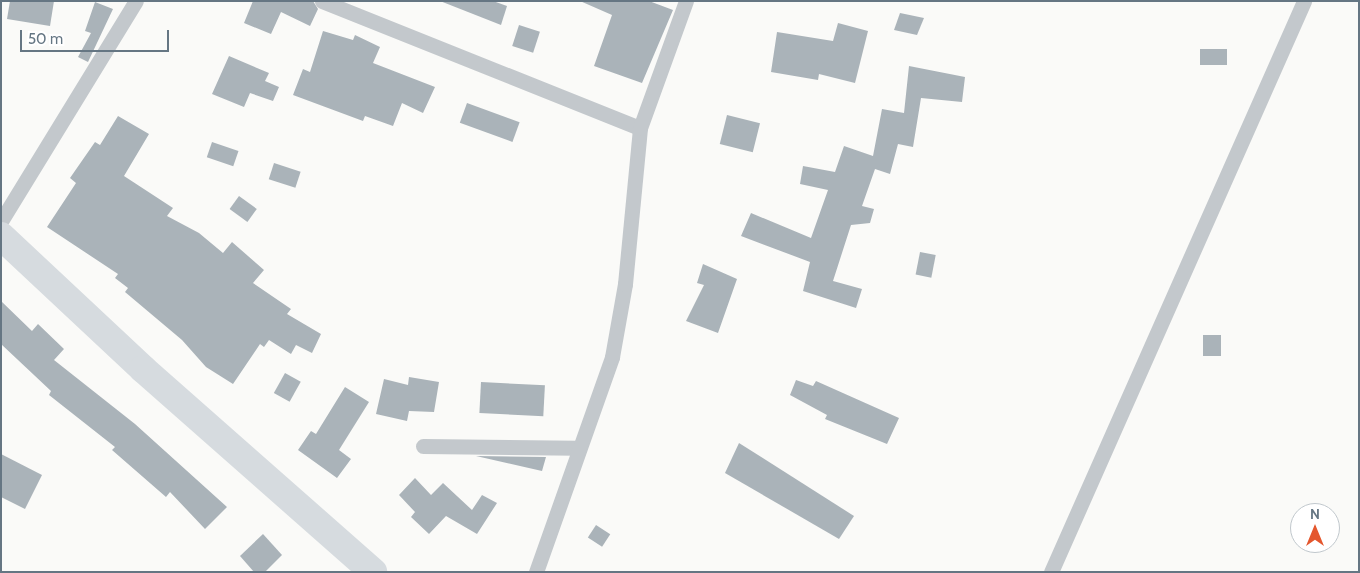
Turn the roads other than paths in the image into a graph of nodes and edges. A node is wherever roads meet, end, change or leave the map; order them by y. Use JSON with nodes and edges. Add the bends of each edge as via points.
{"nodes":[{"id":1,"x":136,"y":1,"type":"edge"},
{"id":2,"x":322,"y":1,"type":"edge"},
{"id":3,"x":686,"y":1,"type":"edge"},
{"id":4,"x":1304,"y":1,"type":"edge"},
{"id":5,"x":640,"y":128,"type":"junction"},
{"id":6,"x":1,"y":221,"type":"edge"},
{"id":7,"x":1,"y":236,"type":"edge"},
{"id":8,"x":423,"y":446,"type":"dead end"},
{"id":9,"x":576,"y":448,"type":"junction"},
{"id":10,"x":373,"y":572,"type":"edge"},
{"id":11,"x":536,"y":572,"type":"edge"},
{"id":12,"x":1051,"y":572,"type":"edge"}],
"edges":[{"from":1,"to":6,"type":"street"},
{"from":2,"to":5,"type":"street"},
{"from":3,"to":5,"type":"street"},
{"from":4,"to":12,"type":"street"},
{"from":5,"to":9,"type":"street","via":[[625,284],[612,357]]},
{"from":7,"to":10,"type":"highway","via":[[143,369]]},
{"from":8,"to":9,"type":"street"},
{"from":9,"to":11,"type":"street"}]}
